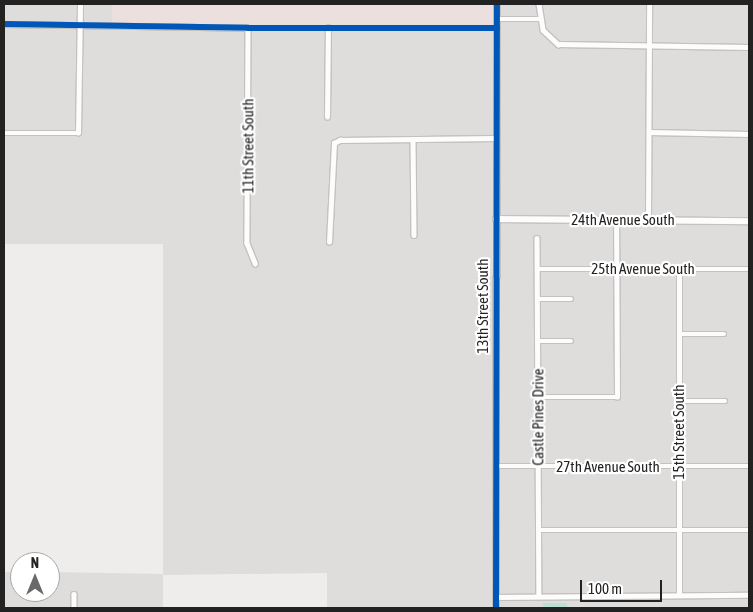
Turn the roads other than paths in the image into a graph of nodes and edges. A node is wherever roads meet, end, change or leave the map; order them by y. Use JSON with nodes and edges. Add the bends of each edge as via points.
{"nodes":[{"id":1,"x":80,"y":4,"type":"edge"},
{"id":2,"x":496,"y":4,"type":"edge"},
{"id":3,"x":539,"y":4,"type":"edge"},
{"id":4,"x":649,"y":4,"type":"edge"},
{"id":5,"x":496,"y":18,"type":"junction"},
{"id":6,"x":539,"y":18,"type":"junction"},
{"id":7,"x":4,"y":24,"type":"edge"},
{"id":8,"x":80,"y":26,"type":"junction"},
{"id":9,"x":248,"y":28,"type":"junction"},
{"id":10,"x":328,"y":28,"type":"junction"},
{"id":11,"x":497,"y":28,"type":"junction"},
{"id":12,"x":649,"y":46,"type":"junction"},
{"id":13,"x":749,"y":47,"type":"edge"},
{"id":14,"x":327,"y":117,"type":"dead end"},
{"id":15,"x":649,"y":132,"type":"junction"},
{"id":16,"x":4,"y":133,"type":"edge"},
{"id":17,"x":749,"y":134,"type":"edge"},
{"id":18,"x":496,"y":138,"type":"junction"},
{"id":19,"x":413,"y":139,"type":"junction"},
{"id":20,"x":496,"y":220,"type":"junction"},
{"id":21,"x":616,"y":220,"type":"junction"},
{"id":22,"x":648,"y":220,"type":"junction"},
{"id":23,"x":749,"y":221,"type":"edge"},
{"id":24,"x":414,"y":235,"type":"dead end"},
{"id":25,"x":537,"y":238,"type":"dead end"},
{"id":26,"x":329,"y":242,"type":"dead end"},
{"id":27,"x":255,"y":263,"type":"dead end"},
{"id":28,"x":537,"y":269,"type":"junction"},
{"id":29,"x":616,"y":269,"type":"junction"},
{"id":30,"x":749,"y":269,"type":"edge"},
{"id":31,"x":679,"y":270,"type":"junction"},
{"id":32,"x":572,"y":299,"type":"dead end"},
{"id":33,"x":537,"y":300,"type":"junction"},
{"id":34,"x":679,"y":334,"type":"junction"},
{"id":35,"x":724,"y":334,"type":"dead end"},
{"id":36,"x":538,"y":341,"type":"junction"},
{"id":37,"x":571,"y":341,"type":"dead end"},
{"id":38,"x":538,"y":397,"type":"junction"},
{"id":39,"x":679,"y":401,"type":"junction"},
{"id":40,"x":725,"y":401,"type":"dead end"},
{"id":41,"x":496,"y":466,"type":"junction"},
{"id":42,"x":679,"y":466,"type":"junction"},
{"id":43,"x":749,"y":466,"type":"edge"},
{"id":44,"x":538,"y":467,"type":"junction"},
{"id":45,"x":538,"y":530,"type":"junction"},
{"id":46,"x":679,"y":530,"type":"junction"},
{"id":47,"x":749,"y":530,"type":"edge"},
{"id":48,"x":74,"y":594,"type":"dead end"},
{"id":49,"x":679,"y":595,"type":"junction"},
{"id":50,"x":749,"y":595,"type":"edge"},
{"id":51,"x":538,"y":596,"type":"junction"},
{"id":52,"x":496,"y":597,"type":"junction"},
{"id":53,"x":74,"y":608,"type":"edge"},
{"id":54,"x":496,"y":608,"type":"edge"}],
"edges":[{"from":1,"to":8,"type":"street"},
{"from":2,"to":5,"type":"street","name":"13th Street South"},
{"from":3,"to":6,"type":"street"},
{"from":4,"to":12,"type":"street"},
{"from":5,"to":6,"type":"street"},
{"from":5,"to":11,"type":"street","name":"13th Street South"},
{"from":6,"to":12,"type":"street","via":[[542,30],[550,39],[568,46]]},
{"from":7,"to":8,"type":"street"},
{"from":8,"to":9,"type":"street"},
{"from":8,"to":16,"type":"street","via":[[78,133]]},
{"from":9,"to":10,"type":"street"},
{"from":9,"to":27,"type":"street","name":"11th Street South","via":[[247,243]]},
{"from":10,"to":11,"type":"street"},
{"from":10,"to":14,"type":"street"},
{"from":11,"to":18,"type":"street","name":"13th Street South"},
{"from":12,"to":13,"type":"street"},
{"from":12,"to":15,"type":"street"},
{"from":15,"to":17,"type":"street"},
{"from":15,"to":22,"type":"street"},
{"from":18,"to":19,"type":"street"},
{"from":18,"to":20,"type":"street","name":"13th Street South"},
{"from":19,"to":24,"type":"street"},
{"from":19,"to":26,"type":"street","via":[[340,140],[334,143]]},
{"from":20,"to":21,"type":"street","name":"24th Avenue South"},
{"from":20,"to":41,"type":"street","name":"13th Street South"},
{"from":21,"to":22,"type":"street","name":"24th Avenue South"},
{"from":21,"to":29,"type":"street"},
{"from":22,"to":23,"type":"street","name":"24th Avenue South"},
{"from":25,"to":28,"type":"street","name":"Castle Pines Drive"},
{"from":28,"to":29,"type":"street","name":"25th Avenue South"},
{"from":28,"to":33,"type":"street","name":"Castle Pines Drive"},
{"from":29,"to":31,"type":"street","name":"25th Avenue South"},
{"from":29,"to":38,"type":"street","via":[[616,397]]},
{"from":30,"to":31,"type":"street","name":"25th Avenue South"},
{"from":31,"to":34,"type":"street","name":"15th Street South"},
{"from":32,"to":33,"type":"street"},
{"from":33,"to":36,"type":"street","name":"Castle Pines Drive"},
{"from":34,"to":35,"type":"street"},
{"from":34,"to":39,"type":"street","name":"15th Street South"},
{"from":36,"to":37,"type":"street"},
{"from":36,"to":38,"type":"street","name":"Castle Pines Drive"},
{"from":38,"to":44,"type":"street","name":"Castle Pines Drive"},
{"from":39,"to":40,"type":"street"},
{"from":39,"to":42,"type":"street","name":"15th Street South"},
{"from":41,"to":44,"type":"street","name":"27th Avenue South"},
{"from":41,"to":52,"type":"street","name":"13th Street South"},
{"from":42,"to":43,"type":"street","name":"27th Avenue South"},
{"from":42,"to":44,"type":"street","name":"27th Avenue South"},
{"from":42,"to":46,"type":"street","name":"15th Street South"},
{"from":44,"to":45,"type":"street","name":"Castle Pines Drive"},
{"from":45,"to":46,"type":"street"},
{"from":45,"to":51,"type":"street","name":"Castle Pines Drive"},
{"from":46,"to":47,"type":"street"},
{"from":46,"to":49,"type":"street","name":"15th Street South"},
{"from":48,"to":53,"type":"street"},
{"from":49,"to":50,"type":"street"},
{"from":49,"to":51,"type":"street"},
{"from":51,"to":52,"type":"street"},
{"from":52,"to":54,"type":"street","name":"13th Street South"}]}
